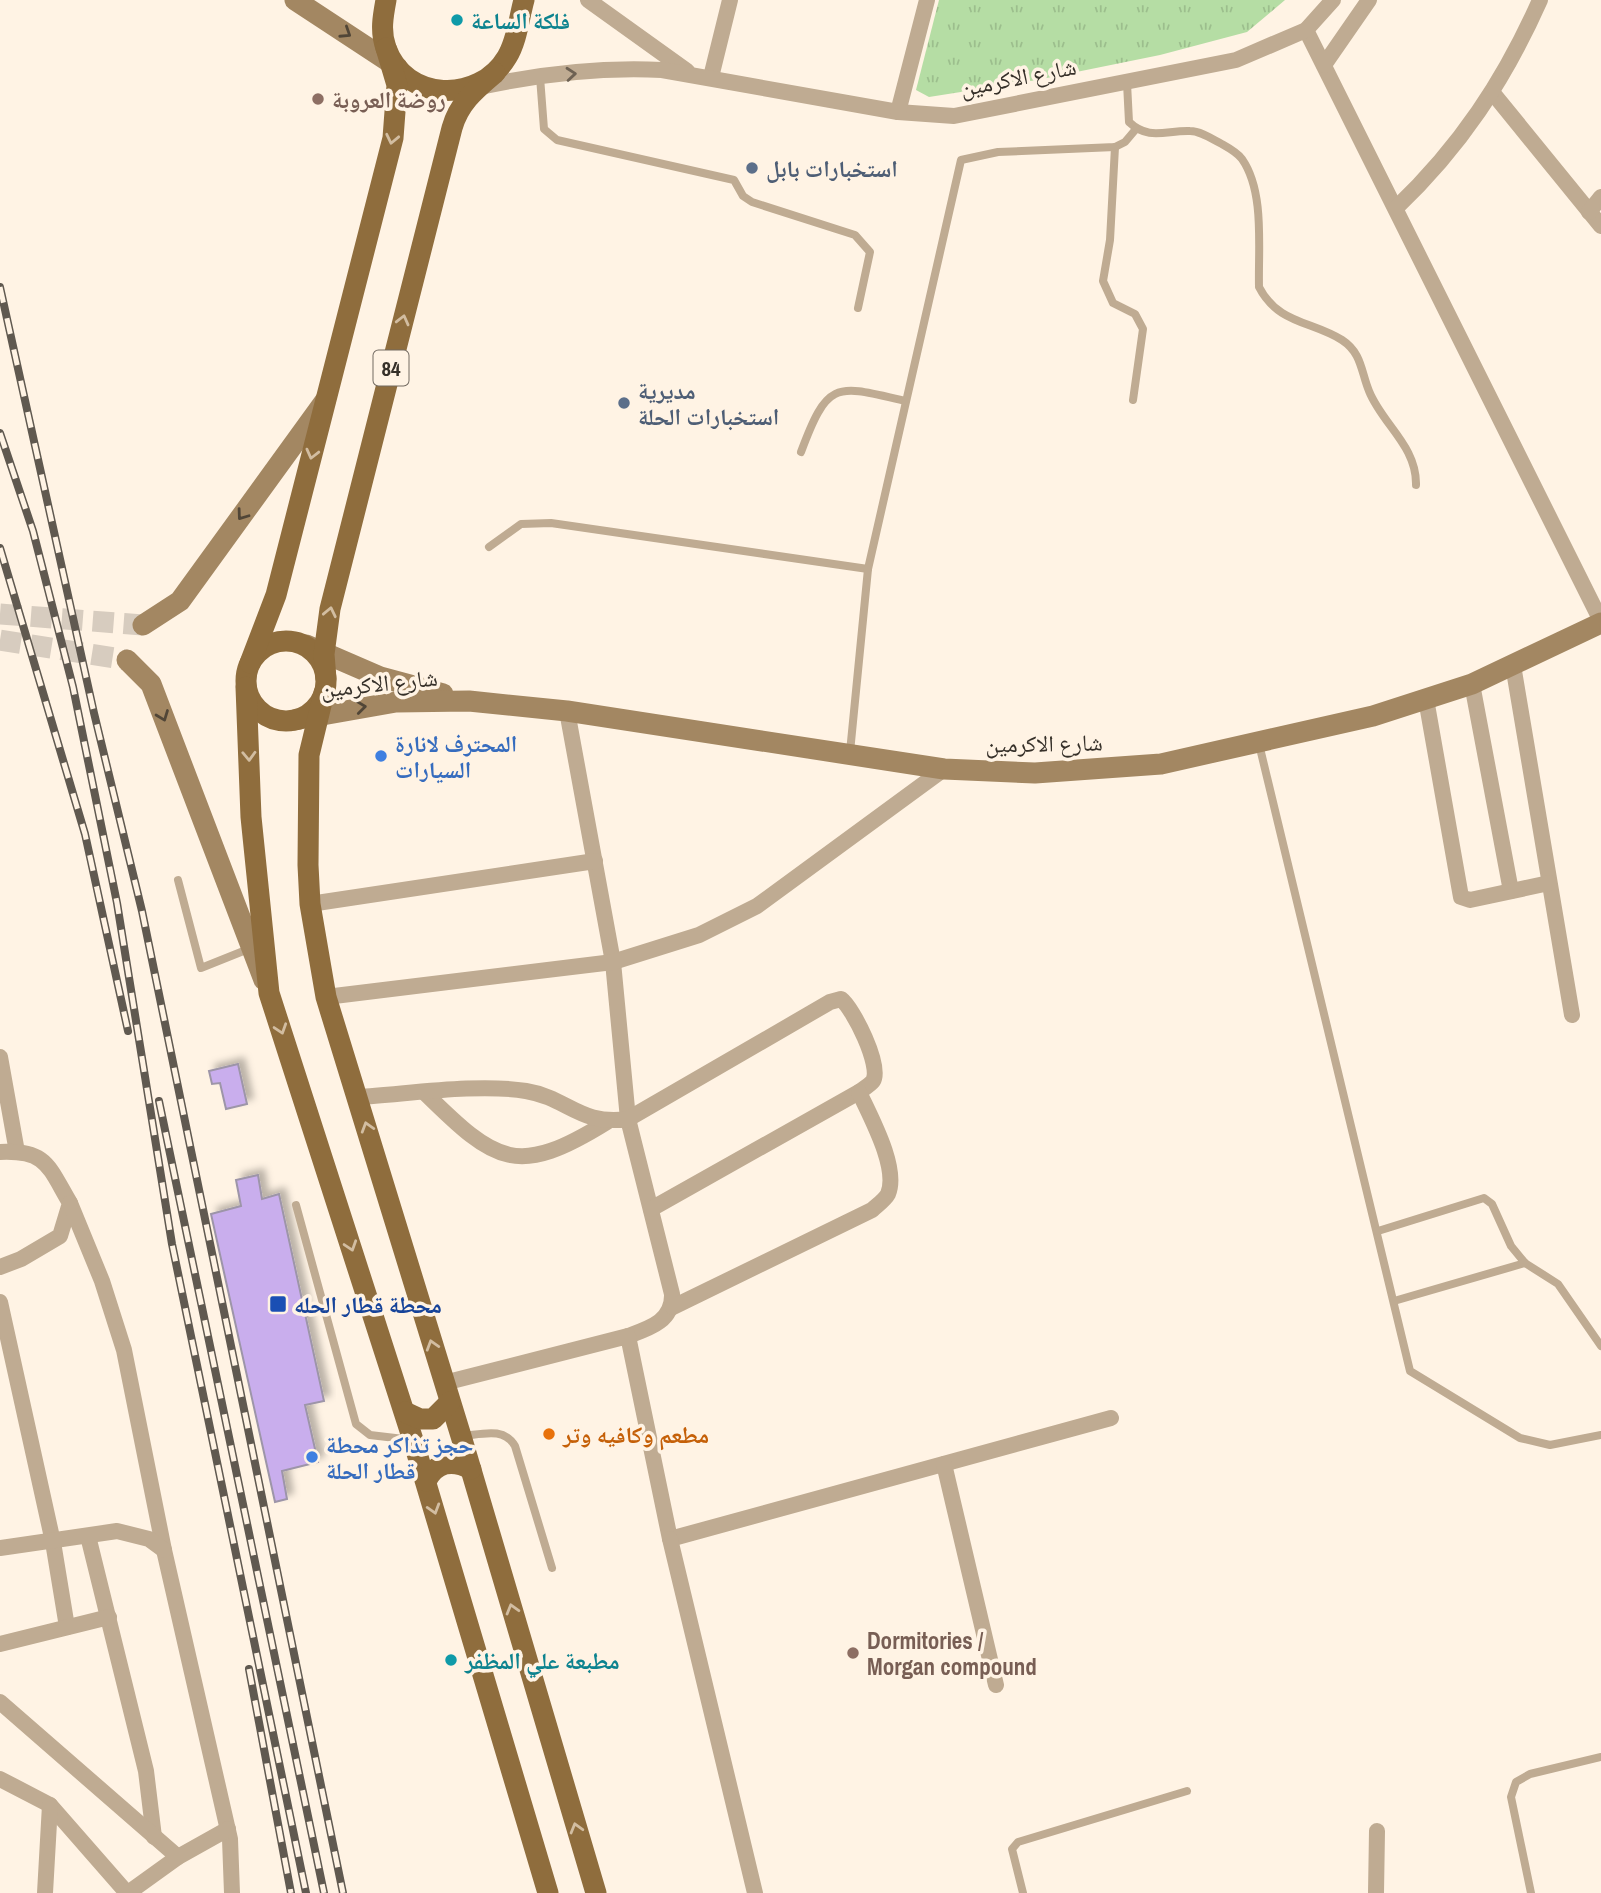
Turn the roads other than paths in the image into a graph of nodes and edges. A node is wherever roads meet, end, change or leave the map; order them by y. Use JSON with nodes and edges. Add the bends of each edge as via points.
{"nodes":[{"id":1,"x":295,"y":0,"type":"edge"},
{"id":2,"x":386,"y":0,"type":"edge"},
{"id":3,"x":523,"y":0,"type":"edge"},
{"id":4,"x":588,"y":0,"type":"edge"},
{"id":5,"x":730,"y":0,"type":"edge"},
{"id":6,"x":926,"y":0,"type":"edge"},
{"id":7,"x":1333,"y":0,"type":"edge"},
{"id":8,"x":1369,"y":0,"type":"edge"},
{"id":9,"x":1540,"y":0,"type":"edge"},
{"id":10,"x":1306,"y":30,"type":"junction"},
{"id":11,"x":391,"y":60,"type":"junction"},
{"id":12,"x":1324,"y":65,"type":"junction"},
{"id":13,"x":495,"y":73,"type":"junction"},
{"id":14,"x":540,"y":76,"type":"junction"},
{"id":15,"x":702,"y":76,"type":"junction"},
{"id":16,"x":1127,"y":83,"type":"junction"},
{"id":17,"x":478,"y":87,"type":"junction"},
{"id":18,"x":455,"y":92,"type":"junction"},
{"id":19,"x":1492,"y":92,"type":"junction"},
{"id":20,"x":898,"y":112,"type":"junction"},
{"id":21,"x":1136,"y":129,"type":"junction"},
{"id":22,"x":1115,"y":147,"type":"junction"},
{"id":23,"x":1601,"y":197,"type":"edge"},
{"id":24,"x":1396,"y":208,"type":"junction"},
{"id":25,"x":1590,"y":212,"type":"junction"},
{"id":26,"x":1601,"y":226,"type":"edge"},
{"id":27,"x":858,"y":308,"type":"dead end"},
{"id":28,"x":1133,"y":400,"type":"dead end"},
{"id":29,"x":325,"y":401,"type":"junction"},
{"id":30,"x":905,"y":401,"type":"junction"},
{"id":31,"x":801,"y":452,"type":"dead end"},
{"id":32,"x":1416,"y":485,"type":"dead end"},
{"id":33,"x":489,"y":547,"type":"dead end"},
{"id":34,"x":868,"y":569,"type":"junction"},
{"id":35,"x":1601,"y":622,"type":"edge"},
{"id":36,"x":143,"y":625,"type":"tunnel mouth"},
{"id":37,"x":315,"y":650,"type":"junction"},
{"id":38,"x":127,"y":660,"type":"tunnel mouth"},
{"id":39,"x":250,"y":663,"type":"junction"},
{"id":40,"x":1513,"y":665,"type":"junction"},
{"id":41,"x":1472,"y":684,"type":"junction"},
{"id":42,"x":325,"y":686,"type":"junction"},
{"id":43,"x":246,"y":687,"type":"junction"},
{"id":44,"x":1426,"y":699,"type":"junction"},
{"id":45,"x":469,"y":701,"type":"junction"},
{"id":46,"x":567,"y":711,"type":"junction"},
{"id":47,"x":317,"y":715,"type":"junction"},
{"id":48,"x":295,"y":720,"type":"junction"},
{"id":49,"x":1259,"y":744,"type":"junction"},
{"id":50,"x":850,"y":752,"type":"junction"},
{"id":51,"x":944,"y":769,"type":"junction"},
{"id":52,"x":595,"y":861,"type":"junction"},
{"id":53,"x":178,"y":880,"type":"dead end"},
{"id":54,"x":1549,"y":883,"type":"junction"},
{"id":55,"x":1511,"y":891,"type":"junction"},
{"id":56,"x":310,"y":904,"type":"junction"},
{"id":57,"x":251,"y":948,"type":"junction"},
{"id":58,"x":613,"y":962,"type":"junction"},
{"id":59,"x":269,"y":993,"type":"junction"},
{"id":60,"x":326,"y":997,"type":"junction"},
{"id":61,"x":1572,"y":1015,"type":"dead end"},
{"id":62,"x":0,"y":1057,"type":"edge"},
{"id":63,"x":859,"y":1092,"type":"junction"},
{"id":64,"x":425,"y":1093,"type":"junction"},
{"id":65,"x":358,"y":1097,"type":"junction"},
{"id":66,"x":628,"y":1119,"type":"junction"},
{"id":67,"x":607,"y":1122,"type":"junction"},
{"id":68,"x":0,"y":1152,"type":"edge"},
{"id":69,"x":17,"y":1152,"type":"junction"},
{"id":70,"x":70,"y":1203,"type":"junction"},
{"id":71,"x":296,"y":1205,"type":"dead end"},
{"id":72,"x":651,"y":1209,"type":"junction"},
{"id":73,"x":1378,"y":1231,"type":"junction"},
{"id":74,"x":1525,"y":1263,"type":"junction"},
{"id":75,"x":0,"y":1267,"type":"edge"},
{"id":76,"x":1394,"y":1301,"type":"junction"},
{"id":77,"x":0,"y":1302,"type":"edge"},
{"id":78,"x":673,"y":1307,"type":"junction"},
{"id":79,"x":628,"y":1336,"type":"junction"},
{"id":80,"x":1601,"y":1346,"type":"edge"},
{"id":81,"x":447,"y":1393,"type":"junction"},
{"id":82,"x":404,"y":1412,"type":"junction"},
{"id":83,"x":1111,"y":1418,"type":"dead end"},
{"id":84,"x":1601,"y":1435,"type":"edge"},
{"id":85,"x":461,"y":1436,"type":"junction"},
{"id":86,"x":414,"y":1440,"type":"junction"},
{"id":87,"x":944,"y":1464,"type":"junction"},
{"id":88,"x":471,"y":1469,"type":"junction"},
{"id":89,"x":426,"y":1481,"type":"junction"},
{"id":90,"x":88,"y":1536,"type":"junction"},
{"id":91,"x":670,"y":1539,"type":"junction"},
{"id":92,"x":53,"y":1542,"type":"junction"},
{"id":93,"x":0,"y":1548,"type":"edge"},
{"id":94,"x":164,"y":1550,"type":"junction"},
{"id":95,"x":552,"y":1568,"type":"dead end"},
{"id":96,"x":109,"y":1618,"type":"junction"},
{"id":97,"x":67,"y":1628,"type":"junction"},
{"id":98,"x":0,"y":1644,"type":"edge"},
{"id":99,"x":996,"y":1685,"type":"dead end"},
{"id":100,"x":0,"y":1702,"type":"edge"},
{"id":101,"x":1601,"y":1757,"type":"edge"},
{"id":102,"x":0,"y":1779,"type":"edge"},
{"id":103,"x":1188,"y":1791,"type":"dead end"},
{"id":104,"x":50,"y":1805,"type":"junction"},
{"id":105,"x":228,"y":1829,"type":"junction"},
{"id":106,"x":1377,"y":1831,"type":"dead end"},
{"id":107,"x":154,"y":1837,"type":"junction"},
{"id":108,"x":178,"y":1857,"type":"junction"},
{"id":109,"x":45,"y":1893,"type":"edge"},
{"id":110,"x":127,"y":1893,"type":"edge"},
{"id":111,"x":232,"y":1893,"type":"edge"},
{"id":112,"x":548,"y":1893,"type":"edge"},
{"id":113,"x":596,"y":1893,"type":"edge"},
{"id":114,"x":755,"y":1893,"type":"edge"},
{"id":115,"x":1023,"y":1893,"type":"edge"},
{"id":116,"x":1376,"y":1893,"type":"edge"},
{"id":117,"x":1531,"y":1893,"type":"edge"}],
"edges":[{"from":1,"to":11,"type":"street","one_way":true},
{"from":2,"to":11,"type":"main road","number":"84","via":[[382,27]]},
{"from":3,"to":13,"type":"main road","number":"84","via":[[508,55]]},
{"from":4,"to":15,"type":"street","name":"شارع الاكرمين"},
{"from":5,"to":15,"type":"street"},
{"from":6,"to":20,"type":"street"},
{"from":7,"to":10,"type":"street","name":"شارع الاكرمين"},
{"from":8,"to":12,"type":"street"},
{"from":9,"to":19,"type":"street"},
{"from":10,"to":12,"type":"street"},
{"from":10,"to":16,"type":"street","name":"شارع الاكرمين","via":[[1236,60]]},
{"from":11,"to":18,"type":"main road","via":[[423,86]]},
{"from":11,"to":29,"type":"main road","number":"84","one_way":true,"via":[[397,85],[393,138]]},
{"from":12,"to":24,"type":"street"},
{"from":13,"to":17,"type":"main road","number":"84"},
{"from":13,"to":18,"type":"main road","via":[[476,86]]},
{"from":14,"to":15,"type":"street","name":"شارع الاكرمين","one_way":true,"via":[[629,68]]},
{"from":14,"to":17,"type":"street","name":"شارع الاكرمين"},
{"from":14,"to":27,"type":"lane","via":[[544,129],[557,140],[734,180],[752,202],[855,235],[870,252]]},
{"from":15,"to":20,"type":"street","name":"شارع الاكرمين"},
{"from":16,"to":20,"type":"street","name":"شارع الاكرمين","via":[[954,116]]},
{"from":16,"to":21,"type":"lane","via":[[1129,122]]},
{"from":17,"to":18,"type":"street","name":"شارع الاكرمين"},
{"from":37,"to":17,"type":"main road","number":"84","one_way":true,"via":[[330,609],[452,128],[457,111]]},
{"from":19,"to":24,"type":"street","via":[[1437,169]]},
{"from":19,"to":25,"type":"street"},
{"from":21,"to":22,"type":"lane"},
{"from":21,"to":32,"type":"lane","via":[[1151,135],[1191,131],[1241,157],[1255,198],[1259,287],[1266,300],[1307,327],[1342,340],[1355,352],[1369,392],[1403,440]]},
{"from":22,"to":28,"type":"lane","via":[[1103,281],[1113,303],[1135,314],[1143,329]]},
{"from":22,"to":30,"type":"lane","via":[[998,152],[961,160]]},
{"from":23,"to":25,"type":"street"},
{"from":24,"to":35,"type":"street"},
{"from":25,"to":26,"type":"street"},
{"from":29,"to":36,"type":"street","one_way":true,"via":[[180,601]]},
{"from":29,"to":39,"type":"main road","number":"84","one_way":true,"via":[[276,594]]},
{"from":30,"to":31,"type":"lane","via":[[851,389],[836,393],[813,419]]},
{"from":30,"to":34,"type":"lane"},
{"from":33,"to":34,"type":"lane","via":[[521,524],[551,523]]},
{"from":34,"to":50,"type":"lane"},
{"from":35,"to":40,"type":"street","name":"شارع الاكرمين"},
{"from":37,"to":39,"type":"main road","via":[[280,640]]},
{"from":37,"to":42,"type":"main road","number":"84"},
{"from":37,"to":45,"type":"street","name":"شارع الاكرمين","via":[[380,677]]},
{"from":38,"to":57,"type":"street","one_way":true,"via":[[151,684]]},
{"from":39,"to":43,"type":"main road","number":"84"},
{"from":40,"to":41,"type":"street","name":"شارع الاكرمين"},
{"from":40,"to":54,"type":"street"},
{"from":41,"to":44,"type":"street","name":"شارع الاكرمين"},
{"from":41,"to":55,"type":"street"},
{"from":42,"to":47,"type":"main road","number":"84"},
{"from":42,"to":48,"type":"main road","via":[[318,705]]},
{"from":43,"to":48,"type":"main road","via":[[250,699],[268,717]]},
{"from":43,"to":59,"type":"main road","number":"84","one_way":true,"via":[[251,817]]},
{"from":44,"to":49,"type":"street","name":"شارع الاكرمين"},
{"from":44,"to":55,"type":"street","via":[[1461,897],[1470,901]]},
{"from":45,"to":46,"type":"street","name":"شارع الاكرمين"},
{"from":47,"to":45,"type":"street","name":"شارع الاكرمين","one_way":true,"via":[[396,702]]},
{"from":46,"to":50,"type":"street","name":"شارع الاكرمين"},
{"from":46,"to":52,"type":"street"},
{"from":47,"to":48,"type":"street","name":"شارع الاكرمين"},
{"from":47,"to":56,"type":"main road","number":"84","via":[[309,755]]},
{"from":49,"to":51,"type":"street","name":"شارع الاكرمين","via":[[1149,765],[1035,774]]},
{"from":49,"to":73,"type":"lane"},
{"from":50,"to":51,"type":"street","name":"شارع الاكرمين"},
{"from":51,"to":58,"type":"street","via":[[757,906],[699,935]]},
{"from":52,"to":56,"type":"street"},
{"from":52,"to":58,"type":"street"},
{"from":53,"to":57,"type":"lane","via":[[201,968]]},
{"from":54,"to":55,"type":"street"},
{"from":54,"to":61,"type":"street"},
{"from":56,"to":60,"type":"main road","number":"84"},
{"from":57,"to":59,"type":"street"},
{"from":58,"to":60,"type":"street"},
{"from":58,"to":66,"type":"street"},
{"from":59,"to":82,"type":"main road","number":"84","one_way":true},
{"from":60,"to":65,"type":"main road","number":"84"},
{"from":62,"to":69,"type":"street"},
{"from":63,"to":66,"type":"street","via":[[873,1081],[876,1071],[849,1005],[841,999]]},
{"from":63,"to":72,"type":"street"},
{"from":63,"to":78,"type":"street","via":[[887,1158],[887,1196],[872,1210]]},
{"from":64,"to":65,"type":"street"},
{"from":64,"to":67,"type":"street","via":[[527,1091],[584,1117]]},
{"from":64,"to":67,"type":"street","via":[[475,1140],[495,1153],[520,1157],[572,1144]]},
{"from":81,"to":65,"type":"main road","number":"84","one_way":true},
{"from":66,"to":67,"type":"street"},
{"from":66,"to":72,"type":"street"},
{"from":68,"to":69,"type":"street"},
{"from":69,"to":70,"type":"street","via":[[27,1151],[46,1163]]},
{"from":70,"to":75,"type":"street","via":[[60,1236]]},
{"from":70,"to":94,"type":"street","via":[[124,1350]]},
{"from":71,"to":86,"type":"lane","via":[[356,1424],[370,1435]]},
{"from":72,"to":78,"type":"street"},
{"from":73,"to":74,"type":"lane","via":[[1484,1198],[1492,1204],[1511,1246]]},
{"from":73,"to":76,"type":"lane"},
{"from":74,"to":76,"type":"lane"},
{"from":74,"to":80,"type":"lane","via":[[1558,1284]]},
{"from":76,"to":84,"type":"lane","via":[[1410,1371],[1520,1438],[1550,1446]]},
{"from":77,"to":92,"type":"street"},
{"from":78,"to":79,"type":"street","via":[[657,1324]]},
{"from":79,"to":81,"type":"street"},
{"from":79,"to":91,"type":"street"},
{"from":81,"to":82,"type":"main road","via":[[446,1409],[433,1419]]},
{"from":81,"to":85,"type":"main road","number":"84"},
{"from":82,"to":86,"type":"main road","number":"84"},
{"from":83,"to":87,"type":"street"},
{"from":85,"to":88,"type":"main road","number":"84"},
{"from":85,"to":95,"type":"lane","via":[[509,1436]]},
{"from":86,"to":89,"type":"main road","number":"84"},
{"from":87,"to":91,"type":"street"},
{"from":87,"to":99,"type":"street"},
{"from":88,"to":89,"type":"main road","via":[[444,1464]]},
{"from":113,"to":88,"type":"main road","number":"84","one_way":true},
{"from":89,"to":112,"type":"main road","number":"84","one_way":true},
{"from":90,"to":92,"type":"street"},
{"from":90,"to":94,"type":"street","via":[[117,1531],[149,1539]]},
{"from":90,"to":96,"type":"street"},
{"from":91,"to":114,"type":"street"},
{"from":92,"to":93,"type":"street"},
{"from":92,"to":97,"type":"street"},
{"from":94,"to":105,"type":"street"},
{"from":96,"to":97,"type":"street"},
{"from":96,"to":107,"type":"street","via":[[146,1771]]},
{"from":97,"to":98,"type":"street"},
{"from":100,"to":107,"type":"street"},
{"from":101,"to":117,"type":"lane","via":[[1530,1774],[1516,1782],[1511,1797]]},
{"from":102,"to":104,"type":"street"},
{"from":103,"to":115,"type":"lane","via":[[1018,1842],[1012,1849]]},
{"from":104,"to":109,"type":"street"},
{"from":104,"to":110,"type":"street"},
{"from":105,"to":108,"type":"street"},
{"from":105,"to":111,"type":"street"},
{"from":106,"to":116,"type":"street"},
{"from":107,"to":108,"type":"street"},
{"from":108,"to":110,"type":"street"}]}
